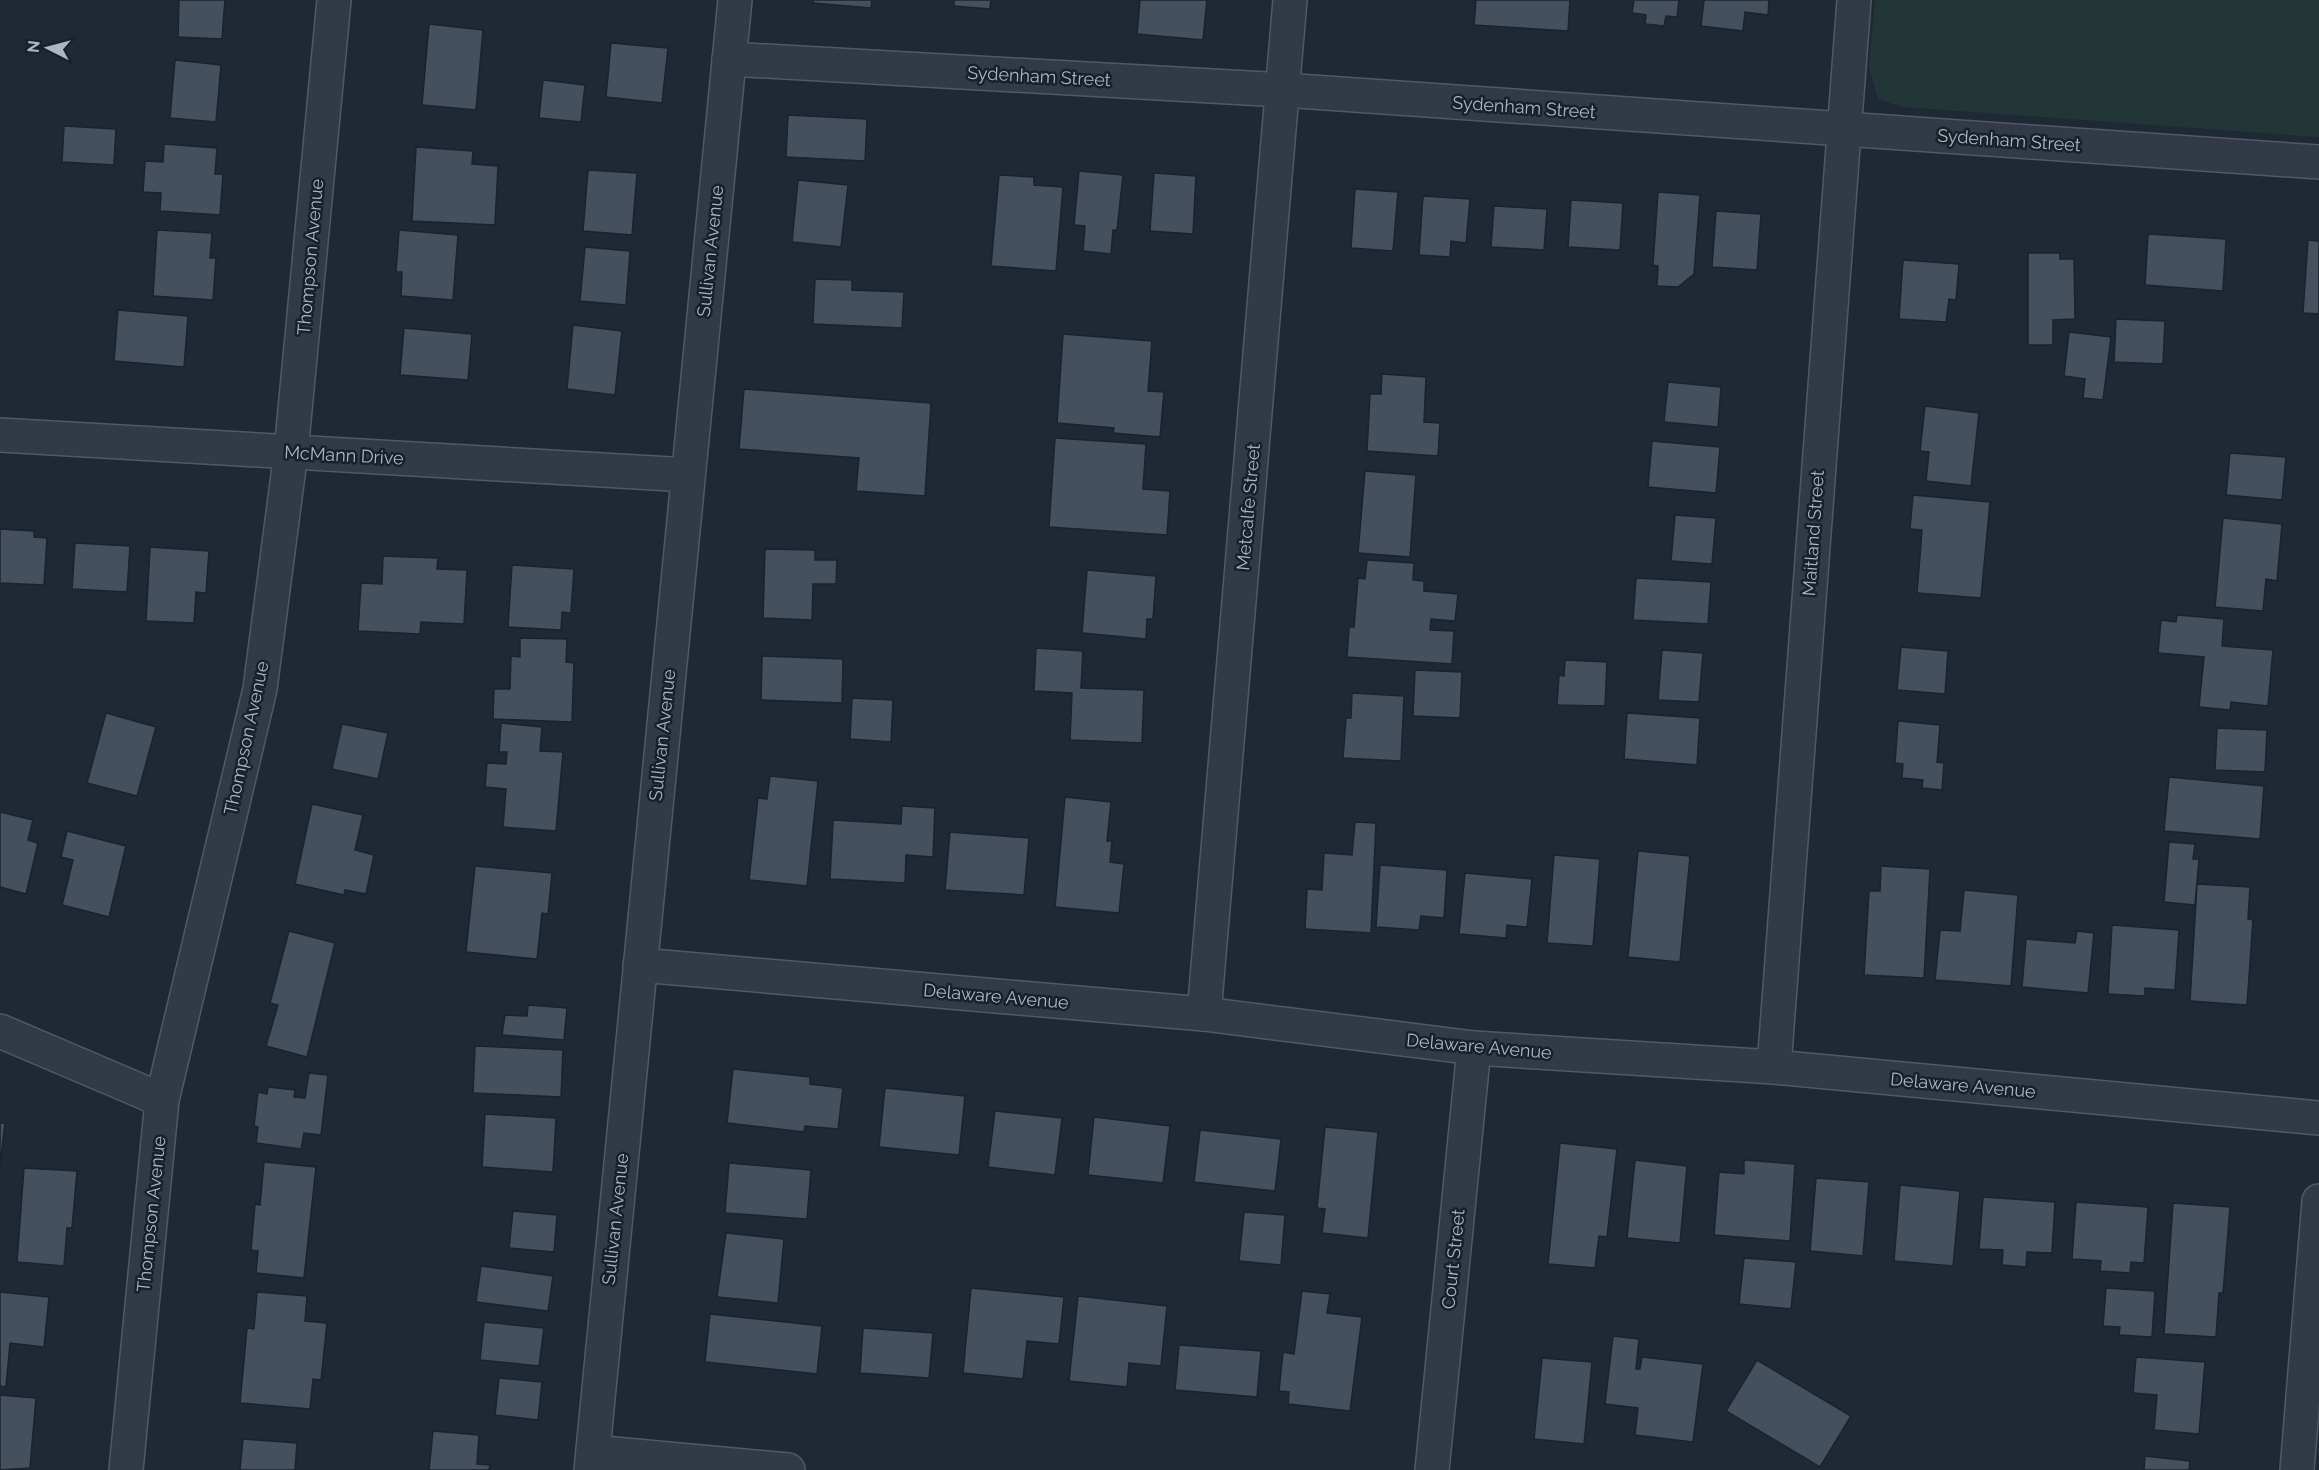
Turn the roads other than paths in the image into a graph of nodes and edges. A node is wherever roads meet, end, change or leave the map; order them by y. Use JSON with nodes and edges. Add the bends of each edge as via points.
{"nodes":[{"id":1,"x":334,"y":0,"type":"edge"},
{"id":2,"x":735,"y":0,"type":"edge"},
{"id":3,"x":1290,"y":0,"type":"edge"},
{"id":4,"x":1854,"y":0,"type":"edge"},
{"id":5,"x":729,"y":59,"type":"junction"},
{"id":6,"x":1283,"y":90,"type":"junction"},
{"id":7,"x":1844,"y":128,"type":"junction"},
{"id":8,"x":2319,"y":162,"type":"edge"},
{"id":9,"x":0,"y":435,"type":"edge"},
{"id":10,"x":291,"y":452,"type":"junction"},
{"id":11,"x":688,"y":476,"type":"junction"},
{"id":12,"x":640,"y":965,"type":"junction"},
{"id":13,"x":1204,"y":1014,"type":"junction"},
{"id":14,"x":0,"y":1031,"type":"edge"},
{"id":15,"x":1474,"y":1048,"type":"junction"},
{"id":16,"x":1774,"y":1067,"type":"junction"},
{"id":17,"x":162,"y":1100,"type":"junction"},
{"id":18,"x":2319,"y":1118,"type":"edge"},
{"id":19,"x":2319,"y":1201,"type":"edge"},
{"id":20,"x":592,"y":1461,"type":"edge"},
{"id":21,"x":126,"y":1470,"type":"edge"},
{"id":22,"x":788,"y":1470,"type":"edge"},
{"id":23,"x":1432,"y":1470,"type":"edge"},
{"id":24,"x":2297,"y":1470,"type":"edge"}],
"edges":[{"from":1,"to":10,"type":"street","name":"Thompson Avenue"},
{"from":2,"to":5,"type":"street","name":"Sullivan Avenue"},
{"from":3,"to":6,"type":"street","name":"Metcalfe Street"},
{"from":4,"to":7,"type":"street","name":"Maitland Street"},
{"from":5,"to":6,"type":"street","name":"Sydenham Street"},
{"from":5,"to":11,"type":"street","name":"Sullivan Avenue"},
{"from":6,"to":7,"type":"street","name":"Sydenham Street"},
{"from":6,"to":13,"type":"street","name":"Metcalfe Street"},
{"from":7,"to":8,"type":"street","name":"Sydenham Street"},
{"from":7,"to":16,"type":"street","name":"Maitland Street"},
{"from":9,"to":10,"type":"street","name":"McMann Drive"},
{"from":10,"to":11,"type":"street","name":"McMann Drive"},
{"from":10,"to":17,"type":"street","name":"Thompson Avenue","via":[[260,689]]},
{"from":11,"to":12,"type":"street","name":"Sullivan Avenue"},
{"from":12,"to":13,"type":"street","name":"Delaware Avenue"},
{"from":12,"to":20,"type":"street","name":"Sullivan Avenue"},
{"from":13,"to":15,"type":"street","name":"Delaware Avenue"},
{"from":14,"to":17,"type":"street"},
{"from":15,"to":16,"type":"street","name":"Delaware Avenue"},
{"from":15,"to":23,"type":"street","name":"Court Street"},
{"from":16,"to":18,"type":"street","name":"Delaware Avenue"},
{"from":17,"to":21,"type":"street","name":"Thompson Avenue"},
{"from":19,"to":24,"type":"street"},
{"from":20,"to":22,"type":"street"}]}
